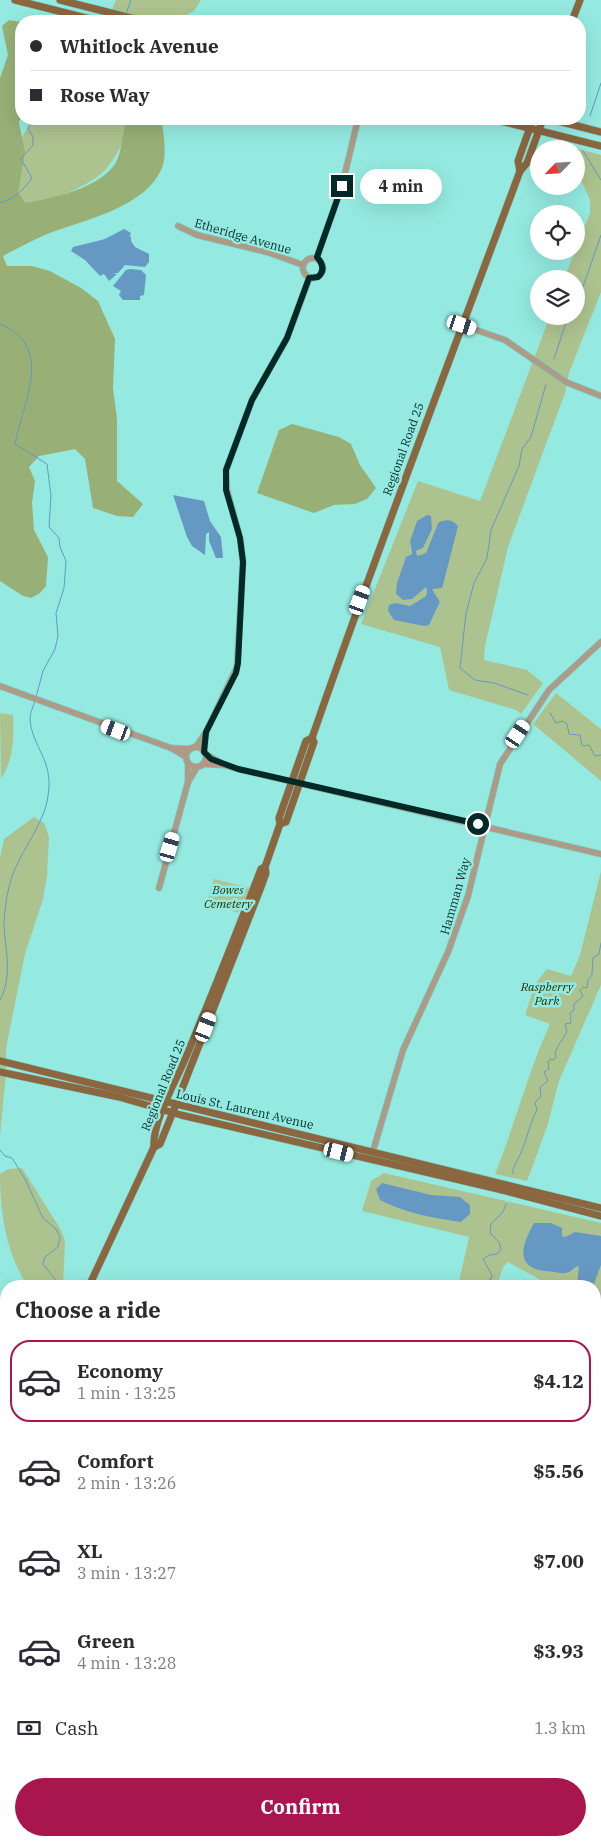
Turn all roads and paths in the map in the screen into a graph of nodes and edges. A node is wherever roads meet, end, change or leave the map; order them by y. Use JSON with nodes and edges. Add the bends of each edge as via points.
{"nodes":[{"id":1,"x":15,"y":0,"type":"edge"},
{"id":2,"x":60,"y":0,"type":"edge"},
{"id":3,"x":580,"y":0,"type":"edge"},
{"id":4,"x":74,"y":15,"type":"edge"},
{"id":5,"x":120,"y":15,"type":"edge"},
{"id":6,"x":574,"y":15,"type":"edge"},
{"id":7,"x":357,"y":125,"type":"edge"},
{"id":8,"x":518,"y":125,"type":"edge"},
{"id":9,"x":532,"y":125,"type":"edge"},
{"id":10,"x":541,"y":125,"type":"edge"},
{"id":11,"x":574,"y":125,"type":"edge"},
{"id":12,"x":531,"y":128,"type":"junction"},
{"id":13,"x":540,"y":130,"type":"junction"},
{"id":14,"x":601,"y":132,"type":"edge"},
{"id":15,"x":601,"y":146,"type":"edge"},
{"id":16,"x":520,"y":171,"type":"junction"},
{"id":17,"x":178,"y":226,"type":"dead end"},
{"id":18,"x":317,"y":257,"type":"junction"},
{"id":19,"x":303,"y":265,"type":"junction"},
{"id":20,"x":309,"y":278,"type":"junction"},
{"id":21,"x":462,"y":325,"type":"junction"},
{"id":22,"x":601,"y":396,"type":"edge"},
{"id":23,"x":601,"y":642,"type":"edge"},
{"id":24,"x":0,"y":686,"type":"edge"},
{"id":25,"x":206,"y":732,"type":"junction"},
{"id":26,"x":170,"y":748,"type":"junction"},
{"id":27,"x":193,"y":748,"type":"junction"},
{"id":28,"x":205,"y":753,"type":"junction"},
{"id":29,"x":187,"y":760,"type":"junction"},
{"id":30,"x":200,"y":765,"type":"junction"},
{"id":31,"x":224,"y":765,"type":"junction"},
{"id":32,"x":188,"y":782,"type":"junction"},
{"id":33,"x":296,"y":782,"type":"junction"},
{"id":34,"x":484,"y":826,"type":"junction"},
{"id":35,"x":601,"y":854,"type":"edge"},
{"id":36,"x":265,"y":867,"type":"junction"},
{"id":37,"x":159,"y":888,"type":"dead end"},
{"id":38,"x":0,"y":1061,"type":"edge"},
{"id":39,"x":0,"y":1072,"type":"edge"},
{"id":40,"x":165,"y":1106,"type":"junction"},
{"id":41,"x":175,"y":1109,"type":"junction"},
{"id":42,"x":154,"y":1147,"type":"junction"},
{"id":43,"x":373,"y":1151,"type":"junction"},
{"id":44,"x":601,"y":1208,"type":"edge"},
{"id":45,"x":601,"y":1216,"type":"edge"},
{"id":46,"x":92,"y":1280,"type":"edge"}],
"edges":[{"from":1,"to":4,"type":"main road"},
{"from":2,"to":5,"type":"main road"},
{"from":3,"to":6,"type":"main road"},
{"from":7,"to":18,"type":"street","via":[[342,186]]},
{"from":8,"to":12,"type":"main road"},
{"from":9,"to":12,"type":"main road","name":"Regional Road 25"},
{"from":10,"to":13,"type":"main road","name":"Regional Road 25"},
{"from":11,"to":14,"type":"main road"},
{"from":12,"to":13,"type":"main road"},
{"from":12,"to":16,"type":"main road","name":"Regional Road 25","via":[[518,161]]},
{"from":13,"to":15,"type":"main road"},
{"from":13,"to":16,"type":"main road","name":"Regional Road 25","via":[[527,163]]},
{"from":16,"to":21,"type":"main road","name":"Regional Road 25"},
{"from":17,"to":19,"type":"street","name":"Etheridge Avenue"},
{"from":18,"to":19,"type":"street","via":[[309,258]]},
{"from":18,"to":20,"type":"street","via":[[322,264],[322,272],[318,277]]},
{"from":19,"to":20,"type":"street","via":[[303,273]]},
{"from":20,"to":25,"type":"street","via":[[287,338],[252,400],[227,466],[226,484],[243,562],[238,663]]},
{"from":21,"to":22,"type":"street","via":[[505,340],[572,386]]},
{"from":21,"to":33,"type":"main road","name":"Regional Road 25","via":[[312,738],[306,741]]},
{"from":23,"to":34,"type":"street","name":"Hamman Way","via":[[549,690],[505,754],[495,775]]},
{"from":24,"to":26,"type":"street"},
{"from":25,"to":27,"type":"street"},
{"from":25,"to":28,"type":"street"},
{"from":26,"to":27,"type":"street"},
{"from":26,"to":29,"type":"street"},
{"from":27,"to":28,"type":"street"},
{"from":27,"to":29,"type":"street"},
{"from":28,"to":30,"type":"street"},
{"from":28,"to":31,"type":"street"},
{"from":29,"to":30,"type":"street"},
{"from":29,"to":32,"type":"street"},
{"from":30,"to":31,"type":"street"},
{"from":30,"to":32,"type":"street"},
{"from":31,"to":33,"type":"street"},
{"from":32,"to":37,"type":"street"},
{"from":33,"to":34,"type":"street"},
{"from":33,"to":36,"type":"main road","name":"Regional Road 25","via":[[279,818],[280,824]]},
{"from":34,"to":35,"type":"street"},
{"from":34,"to":43,"type":"street","name":"Hamman Way","via":[[462,914],[401,1055]]},
{"from":36,"to":40,"type":"main road","name":"Regional Road 25","via":[[261,869],[232,948]]},
{"from":36,"to":41,"type":"main road","name":"Regional Road 25","via":[[266,873]]},
{"from":38,"to":40,"type":"main road","name":"Louis St. Laurent Avenue"},
{"from":39,"to":40,"type":"main road","name":"Louis St. Laurent Avenue"},
{"from":40,"to":41,"type":"main road","name":"Louis St. Laurent Avenue"},
{"from":40,"to":42,"type":"main road","name":"Regional Road 25","via":[[153,1139]]},
{"from":41,"to":42,"type":"main road","name":"Regional Road 25","via":[[160,1144]]},
{"from":41,"to":43,"type":"main road","name":"Louis St. Laurent Avenue"},
{"from":41,"to":45,"type":"main road","name":"Louis St. Laurent Avenue"},
{"from":42,"to":46,"type":"main road","name":"Regional Road 25"},
{"from":43,"to":44,"type":"main road","name":"Louis St. Laurent Avenue"}]}
